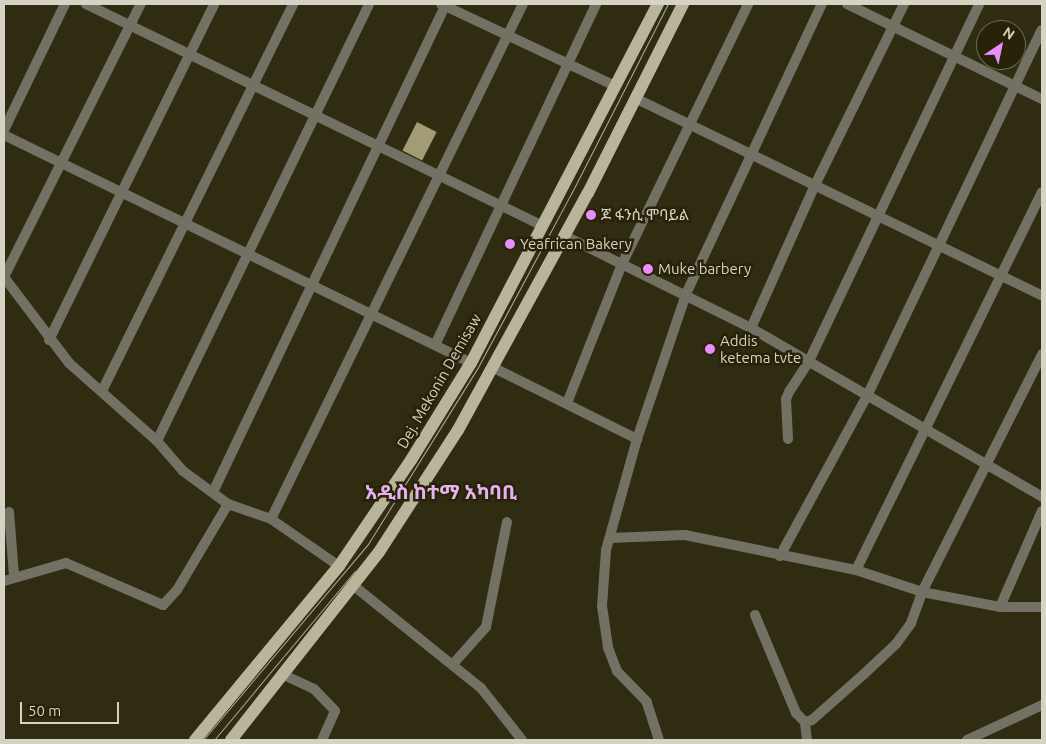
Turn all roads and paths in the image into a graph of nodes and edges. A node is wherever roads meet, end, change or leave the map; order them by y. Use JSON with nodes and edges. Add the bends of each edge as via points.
{"nodes":[{"id":1,"x":65,"y":4,"type":"edge"},
{"id":2,"x":86,"y":4,"type":"edge"},
{"id":3,"x":141,"y":4,"type":"edge"},
{"id":4,"x":214,"y":4,"type":"edge"},
{"id":5,"x":293,"y":4,"type":"edge"},
{"id":6,"x":369,"y":4,"type":"edge"},
{"id":7,"x":444,"y":4,"type":"edge"},
{"id":8,"x":523,"y":4,"type":"edge"},
{"id":9,"x":596,"y":4,"type":"edge"},
{"id":10,"x":658,"y":4,"type":"edge"},
{"id":11,"x":683,"y":4,"type":"edge"},
{"id":12,"x":748,"y":4,"type":"edge"},
{"id":13,"x":822,"y":4,"type":"edge"},
{"id":14,"x":847,"y":4,"type":"edge"},
{"id":15,"x":904,"y":4,"type":"edge"},
{"id":16,"x":978,"y":4,"type":"edge"},
{"id":17,"x":131,"y":26,"type":"junction"},
{"id":18,"x":893,"y":26,"type":"junction"},
{"id":19,"x":1042,"y":30,"type":"edge"},
{"id":20,"x":508,"y":35,"type":"junction"},
{"id":21,"x":189,"y":56,"type":"junction"},
{"id":22,"x":953,"y":56,"type":"junction"},
{"id":23,"x":568,"y":64,"type":"junction"},
{"id":24,"x":254,"y":85,"type":"junction"},
{"id":25,"x":615,"y":86,"type":"junction"},
{"id":26,"x":1015,"y":86,"type":"junction"},
{"id":27,"x":634,"y":98,"type":"junction"},
{"id":28,"x":1042,"y":99,"type":"edge"},
{"id":29,"x":317,"y":114,"type":"junction"},
{"id":30,"x":689,"y":124,"type":"junction"},
{"id":31,"x":4,"y":130,"type":"edge"},
{"id":32,"x":4,"y":135,"type":"edge"},
{"id":33,"x":378,"y":144,"type":"junction"},
{"id":34,"x":751,"y":154,"type":"junction"},
{"id":35,"x":61,"y":164,"type":"junction"},
{"id":36,"x":440,"y":173,"type":"junction"},
{"id":37,"x":815,"y":185,"type":"junction"},
{"id":38,"x":1042,"y":192,"type":"edge"},
{"id":39,"x":121,"y":193,"type":"junction"},
{"id":40,"x":501,"y":203,"type":"junction"},
{"id":41,"x":876,"y":215,"type":"junction"},
{"id":42,"x":186,"y":224,"type":"junction"},
{"id":43,"x":543,"y":226,"type":"junction"},
{"id":44,"x":565,"y":236,"type":"junction"},
{"id":45,"x":939,"y":246,"type":"junction"},
{"id":46,"x":250,"y":256,"type":"junction"},
{"id":47,"x":622,"y":264,"type":"junction"},
{"id":48,"x":1000,"y":276,"type":"junction"},
{"id":49,"x":4,"y":277,"type":"edge"},
{"id":50,"x":312,"y":283,"type":"junction"},
{"id":51,"x":686,"y":294,"type":"junction"},
{"id":52,"x":1042,"y":296,"type":"edge"},
{"id":53,"x":372,"y":314,"type":"junction"},
{"id":54,"x":751,"y":328,"type":"junction"},
{"id":55,"x":49,"y":340,"type":"junction"},
{"id":56,"x":435,"y":345,"type":"junction"},
{"id":57,"x":1042,"y":354,"type":"edge"},
{"id":58,"x":809,"y":362,"type":"junction"},
{"id":59,"x":471,"y":364,"type":"junction"},
{"id":60,"x":494,"y":368,"type":"junction"},
{"id":61,"x":102,"y":390,"type":"junction"},
{"id":62,"x":868,"y":394,"type":"junction"},
{"id":63,"x":567,"y":403,"type":"junction"},
{"id":64,"x":927,"y":430,"type":"junction"},
{"id":65,"x":637,"y":439,"type":"junction"},
{"id":66,"x":788,"y":439,"type":"dead end"},
{"id":67,"x":157,"y":441,"type":"junction"},
{"id":68,"x":987,"y":463,"type":"junction"},
{"id":69,"x":213,"y":492,"type":"junction"},
{"id":70,"x":1042,"y":497,"type":"edge"},
{"id":71,"x":228,"y":504,"type":"junction"},
{"id":72,"x":1042,"y":511,"type":"edge"},
{"id":73,"x":9,"y":512,"type":"dead end"},
{"id":74,"x":270,"y":519,"type":"junction"},
{"id":75,"x":507,"y":522,"type":"dead end"},
{"id":76,"x":610,"y":538,"type":"junction"},
{"id":77,"x":780,"y":556,"type":"junction"},
{"id":78,"x":338,"y":566,"type":"junction"},
{"id":79,"x":856,"y":570,"type":"junction"},
{"id":80,"x":14,"y":576,"type":"junction"},
{"id":81,"x":4,"y":581,"type":"edge"},
{"id":82,"x":354,"y":586,"type":"junction"},
{"id":83,"x":922,"y":592,"type":"junction"},
{"id":84,"x":1000,"y":607,"type":"junction"},
{"id":85,"x":1042,"y":607,"type":"edge"},
{"id":86,"x":755,"y":615,"type":"dead end"},
{"id":87,"x":453,"y":664,"type":"junction"},
{"id":88,"x":284,"y":675,"type":"junction"},
{"id":89,"x":1042,"y":705,"type":"edge"},
{"id":90,"x":805,"y":722,"type":"junction"},
{"id":91,"x":195,"y":740,"type":"edge"},
{"id":92,"x":231,"y":740,"type":"edge"},
{"id":93,"x":322,"y":740,"type":"edge"},
{"id":94,"x":522,"y":740,"type":"edge"},
{"id":95,"x":659,"y":740,"type":"edge"},
{"id":96,"x":807,"y":740,"type":"edge"},
{"id":97,"x":967,"y":740,"type":"edge"}],
"edges":[{"from":1,"to":31,"type":"street"},
{"from":2,"to":17,"type":"street"},
{"from":3,"to":17,"type":"street"},
{"from":4,"to":21,"type":"street"},
{"from":5,"to":24,"type":"street"},
{"from":6,"to":29,"type":"street"},
{"from":7,"to":20,"type":"street"},
{"from":7,"to":33,"type":"street"},
{"from":8,"to":20,"type":"street"},
{"from":9,"to":23,"type":"street"},
{"from":10,"to":25,"type":"main road","name":"Dej. Mekonin Demisaw"},
{"from":11,"to":27,"type":"main road"},
{"from":12,"to":30,"type":"street"},
{"from":13,"to":34,"type":"street"},
{"from":14,"to":18,"type":"street"},
{"from":15,"to":18,"type":"street"},
{"from":16,"to":22,"type":"street"},
{"from":17,"to":21,"type":"street"},
{"from":17,"to":35,"type":"street"},
{"from":18,"to":22,"type":"street"},
{"from":18,"to":37,"type":"street"},
{"from":19,"to":26,"type":"street"},
{"from":20,"to":23,"type":"street"},
{"from":20,"to":36,"type":"street"},
{"from":21,"to":24,"type":"street"},
{"from":21,"to":39,"type":"street"},
{"from":22,"to":26,"type":"street"},
{"from":22,"to":41,"type":"street"},
{"from":23,"to":25,"type":"street"},
{"from":23,"to":40,"type":"street"},
{"from":24,"to":29,"type":"street"},
{"from":24,"to":42,"type":"street"},
{"from":25,"to":43,"type":"main road","name":"Dej. Mekonin Demisaw"},
{"from":26,"to":28,"type":"street"},
{"from":26,"to":45,"type":"street"},
{"from":27,"to":30,"type":"street"},
{"from":27,"to":44,"type":"main road"},
{"from":29,"to":33,"type":"street"},
{"from":29,"to":46,"type":"street"},
{"from":30,"to":34,"type":"street"},
{"from":30,"to":47,"type":"street"},
{"from":32,"to":35,"type":"street"},
{"from":33,"to":36,"type":"street"},
{"from":33,"to":50,"type":"street"},
{"from":34,"to":37,"type":"street"},
{"from":34,"to":51,"type":"street"},
{"from":35,"to":39,"type":"street"},
{"from":35,"to":49,"type":"street"},
{"from":36,"to":40,"type":"street"},
{"from":36,"to":53,"type":"street"},
{"from":37,"to":41,"type":"street"},
{"from":37,"to":54,"type":"street"},
{"from":38,"to":48,"type":"street"},
{"from":39,"to":42,"type":"street"},
{"from":39,"to":55,"type":"street"},
{"from":40,"to":43,"type":"street"},
{"from":40,"to":56,"type":"street"},
{"from":41,"to":45,"type":"street"},
{"from":41,"to":58,"type":"street"},
{"from":42,"to":46,"type":"street"},
{"from":42,"to":61,"type":"street"},
{"from":43,"to":59,"type":"main road","name":"Dej. Mekonin Demisaw"},
{"from":44,"to":47,"type":"street"},
{"from":44,"to":60,"type":"main road"},
{"from":45,"to":48,"type":"street"},
{"from":45,"to":62,"type":"street"},
{"from":46,"to":50,"type":"street"},
{"from":46,"to":67,"type":"street"},
{"from":47,"to":51,"type":"street"},
{"from":47,"to":63,"type":"street"},
{"from":48,"to":52,"type":"street"},
{"from":48,"to":64,"type":"street"},
{"from":49,"to":55,"type":"street"},
{"from":50,"to":53,"type":"street"},
{"from":50,"to":69,"type":"street"},
{"from":51,"to":54,"type":"street"},
{"from":51,"to":65,"type":"street"},
{"from":53,"to":56,"type":"street"},
{"from":53,"to":74,"type":"street"},
{"from":54,"to":58,"type":"street"},
{"from":55,"to":61,"type":"street"},
{"from":56,"to":59,"type":"street"},
{"from":57,"to":68,"type":"street"},
{"from":58,"to":62,"type":"street"},
{"from":58,"to":66,"type":"street","via":[[786,399]]},
{"from":59,"to":78,"type":"main road","name":"Dej. Mekonin Demisaw"},
{"from":60,"to":63,"type":"street"},
{"from":60,"to":82,"type":"main road","via":[[405,516]]},
{"from":61,"to":67,"type":"street"},
{"from":62,"to":64,"type":"street"},
{"from":62,"to":77,"type":"street"},
{"from":63,"to":65,"type":"street"},
{"from":64,"to":68,"type":"street"},
{"from":64,"to":79,"type":"street"},
{"from":65,"to":76,"type":"street"},
{"from":67,"to":69,"type":"street","via":[[183,471]]},
{"from":68,"to":70,"type":"street"},
{"from":68,"to":83,"type":"street"},
{"from":69,"to":71,"type":"street"},
{"from":71,"to":74,"type":"street"},
{"from":71,"to":80,"type":"street","via":[[177,590],[163,605],[77,565],[50,565]]},
{"from":72,"to":84,"type":"street"},
{"from":73,"to":80,"type":"street"},
{"from":74,"to":78,"type":"street"},
{"from":75,"to":87,"type":"street","via":[[486,627]]},
{"from":76,"to":77,"type":"street","via":[[685,535]]},
{"from":76,"to":95,"type":"street","via":[[602,606],[608,647],[618,671],[647,702]]},
{"from":77,"to":79,"type":"street"},
{"from":78,"to":91,"type":"main road","name":"Dej. Mekonin Demisaw"},
{"from":79,"to":83,"type":"street"},
{"from":80,"to":81,"type":"street"},
{"from":82,"to":87,"type":"street"},
{"from":82,"to":88,"type":"main road"},
{"from":83,"to":84,"type":"street"},
{"from":83,"to":90,"type":"street","via":[[911,623],[896,644],[835,701]]},
{"from":84,"to":85,"type":"street"},
{"from":86,"to":90,"type":"street","via":[[796,713]]},
{"from":87,"to":94,"type":"street","via":[[492,699]]},
{"from":88,"to":92,"type":"main road"},
{"from":88,"to":93,"type":"street","via":[[314,689],[335,711]]},
{"from":89,"to":97,"type":"street"},
{"from":90,"to":96,"type":"street"}]}
